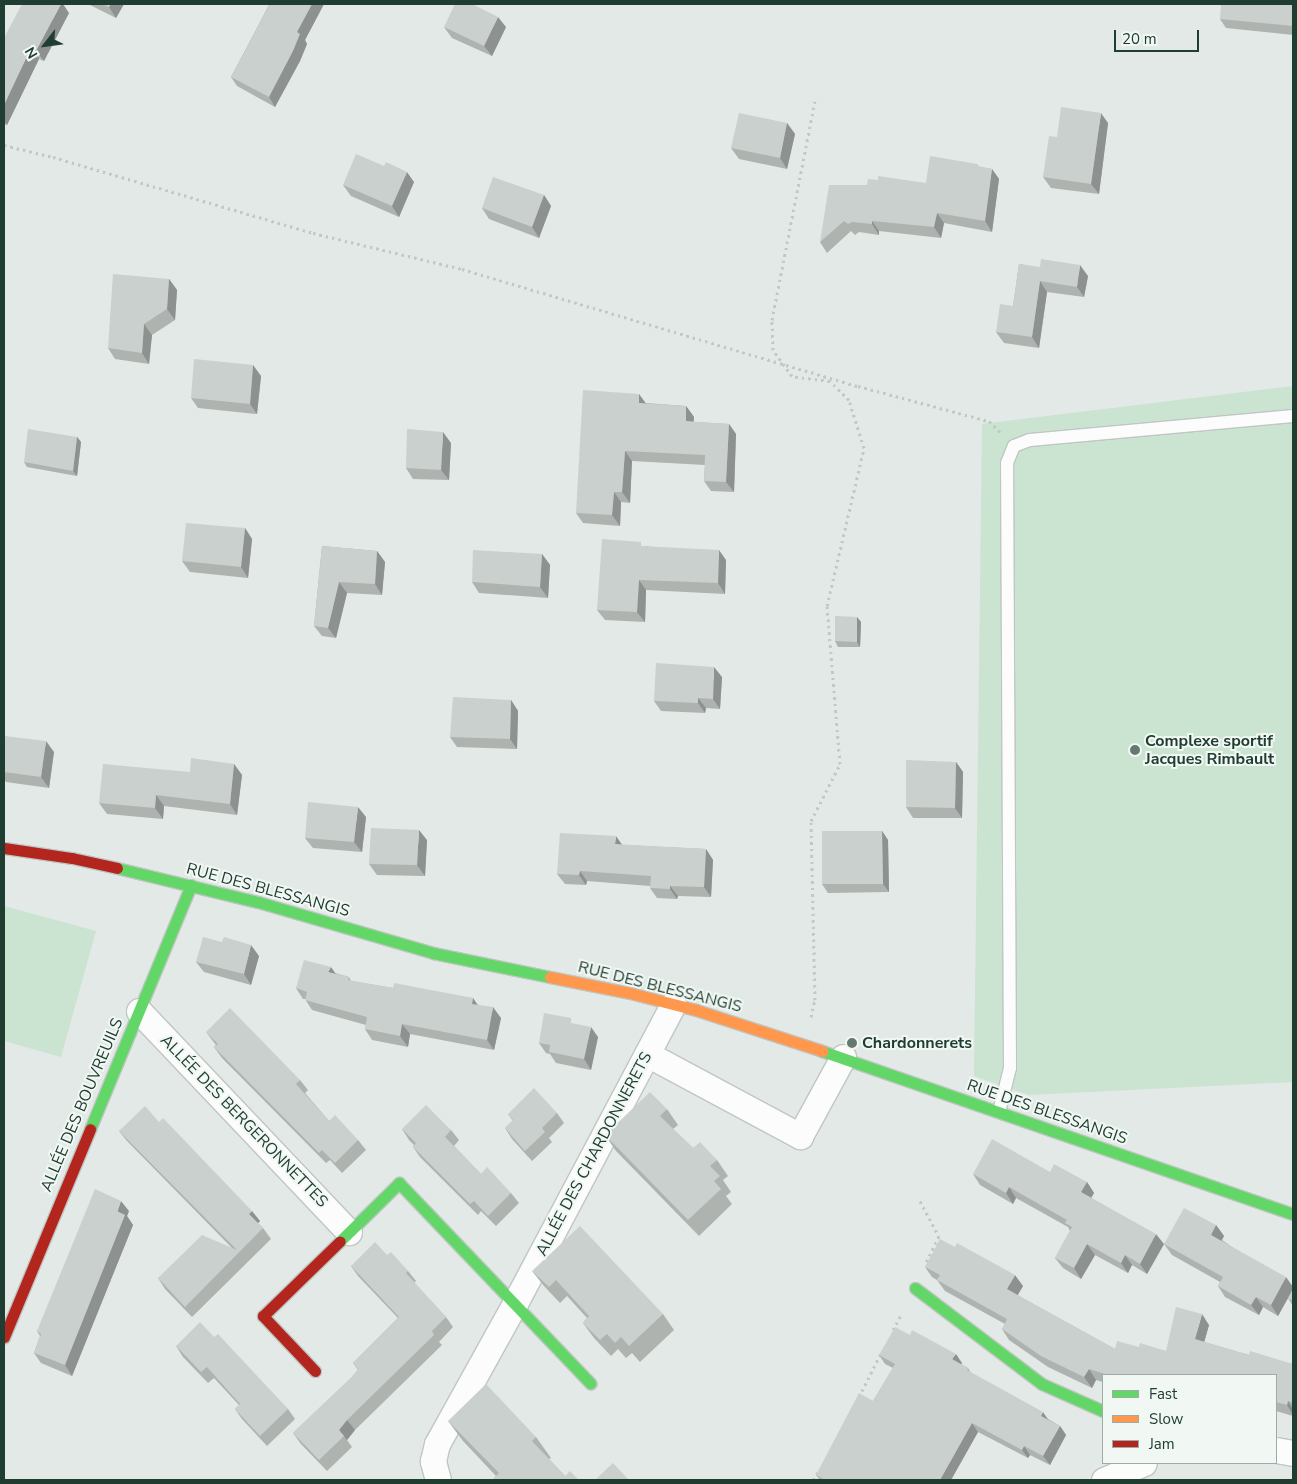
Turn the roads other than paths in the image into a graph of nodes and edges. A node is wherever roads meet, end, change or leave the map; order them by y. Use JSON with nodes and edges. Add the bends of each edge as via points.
{"nodes":[{"id":1,"x":1293,"y":416,"type":"edge"},
{"id":2,"x":4,"y":848,"type":"edge"},
{"id":3,"x":191,"y":885,"type":"junction"},
{"id":4,"x":673,"y":1004,"type":"junction"},
{"id":5,"x":139,"y":1011,"type":"junction"},
{"id":6,"x":647,"y":1054,"type":"junction"},
{"id":7,"x":842,"y":1057,"type":"junction"},
{"id":8,"x":999,"y":1112,"type":"junction"},
{"id":9,"x":1293,"y":1214,"type":"edge"},
{"id":10,"x":349,"y":1232,"type":"junction"},
{"id":11,"x":915,"y":1288,"type":"road end"},
{"id":12,"x":515,"y":1303,"type":"junction"},
{"id":13,"x":4,"y":1337,"type":"edge"},
{"id":14,"x":316,"y":1371,"type":"dead end"},
{"id":15,"x":590,"y":1383,"type":"dead end"},
{"id":16,"x":1102,"y":1411,"type":"edge"},
{"id":17,"x":1277,"y":1450,"type":"edge"},
{"id":18,"x":1293,"y":1453,"type":"edge"},
{"id":19,"x":1142,"y":1464,"type":"edge"},
{"id":20,"x":438,"y":1480,"type":"edge"},
{"id":21,"x":1104,"y":1480,"type":"edge"}],
"edges":[{"from":1,"to":8,"type":"lane","via":[[1030,440],[1014,446],[1007,463],[1010,1068]]},
{"from":2,"to":3,"type":"street","name":"RUE DES BLESSANGIS","via":[[72,858]]},
{"from":3,"to":4,"type":"street","name":"RUE DES BLESSANGIS","via":[[434,953]]},
{"from":3,"to":5,"type":"street","name":"ALLÉE DES BOUVREUILS"},
{"from":4,"to":6,"type":"street","name":"ALLÉE DES CHARDONNERETS"},
{"from":4,"to":7,"type":"street","name":"RUE DES BLESSANGIS"},
{"from":5,"to":10,"type":"street","name":"ALLÉE DES BERGERONNETTES"},
{"from":5,"to":13,"type":"street","name":"ALLÉE DES BOUVREUILS"},
{"from":6,"to":7,"type":"street","via":[[800,1136]]},
{"from":6,"to":12,"type":"street","name":"ALLÉE DES CHARDONNERETS"},
{"from":7,"to":8,"type":"street","name":"RUE DES BLESSANGIS"},
{"from":8,"to":9,"type":"street","name":"RUE DES BLESSANGIS"},
{"from":10,"to":12,"type":"street","via":[[399,1183]]},
{"from":10,"to":14,"type":"street","via":[[263,1316]]},
{"from":11,"to":16,"type":"street","via":[[1042,1384]]},
{"from":12,"to":15,"type":"street"},
{"from":12,"to":20,"type":"street","name":"ALLÉE DES CHARDONNERETS","via":[[437,1444],[433,1461]]},
{"from":17,"to":18,"type":"street"},
{"from":19,"to":21,"type":"street"}]}
